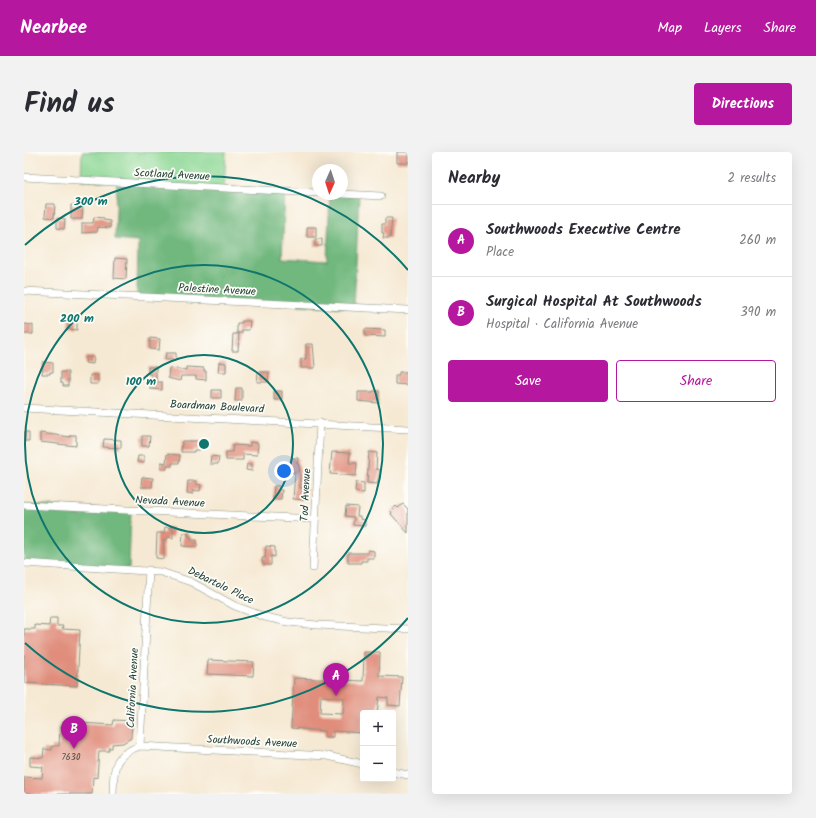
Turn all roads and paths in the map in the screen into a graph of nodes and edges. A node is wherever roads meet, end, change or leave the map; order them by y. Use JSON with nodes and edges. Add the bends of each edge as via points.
{"nodes":[{"id":1,"x":24,"y":177,"type":"edge"},
{"id":2,"x":312,"y":192,"type":"edge"},
{"id":3,"x":348,"y":194,"type":"edge"},
{"id":4,"x":381,"y":196,"type":"dead end"},
{"id":5,"x":24,"y":290,"type":"edge"},
{"id":6,"x":408,"y":310,"type":"edge"},
{"id":7,"x":24,"y":408,"type":"edge"},
{"id":8,"x":320,"y":423,"type":"junction"},
{"id":9,"x":408,"y":428,"type":"edge"},
{"id":10,"x":24,"y":505,"type":"edge"},
{"id":11,"x":315,"y":519,"type":"junction"},
{"id":12,"x":24,"y":563,"type":"edge"},
{"id":13,"x":313,"y":568,"type":"dead end"},
{"id":14,"x":149,"y":570,"type":"junction"},
{"id":15,"x":408,"y":629,"type":"edge"},
{"id":16,"x":140,"y":746,"type":"junction"},
{"id":17,"x":360,"y":763,"type":"edge"},
{"id":18,"x":396,"y":773,"type":"edge"},
{"id":19,"x":408,"y":775,"type":"edge"},
{"id":20,"x":113,"y":794,"type":"edge"}],
"edges":[{"from":1,"to":2,"type":"street","name":"Scotland Avenue"},
{"from":3,"to":4,"type":"street"},
{"from":5,"to":6,"type":"street","name":"Palestine Avenue"},
{"from":7,"to":8,"type":"street","name":"Boardman Boulevard"},
{"from":8,"to":9,"type":"street","name":"Boardman Boulevard"},
{"from":8,"to":11,"type":"street","name":"Tod Avenue"},
{"from":10,"to":11,"type":"street","name":"Nevada Avenue"},
{"from":11,"to":13,"type":"street","name":"Tod Avenue"},
{"from":12,"to":14,"type":"street","name":"Debartolo Place"},
{"from":14,"to":15,"type":"street","name":"Debartolo Place","via":[[191,582],[235,606],[264,617],[317,625]]},
{"from":14,"to":16,"type":"street","name":"California Avenue"},
{"from":16,"to":17,"type":"street","name":"Southwoods Avenue","via":[[327,756]]},
{"from":16,"to":20,"type":"street","via":[[129,749],[119,757],[114,772]]},
{"from":18,"to":19,"type":"street"}]}
